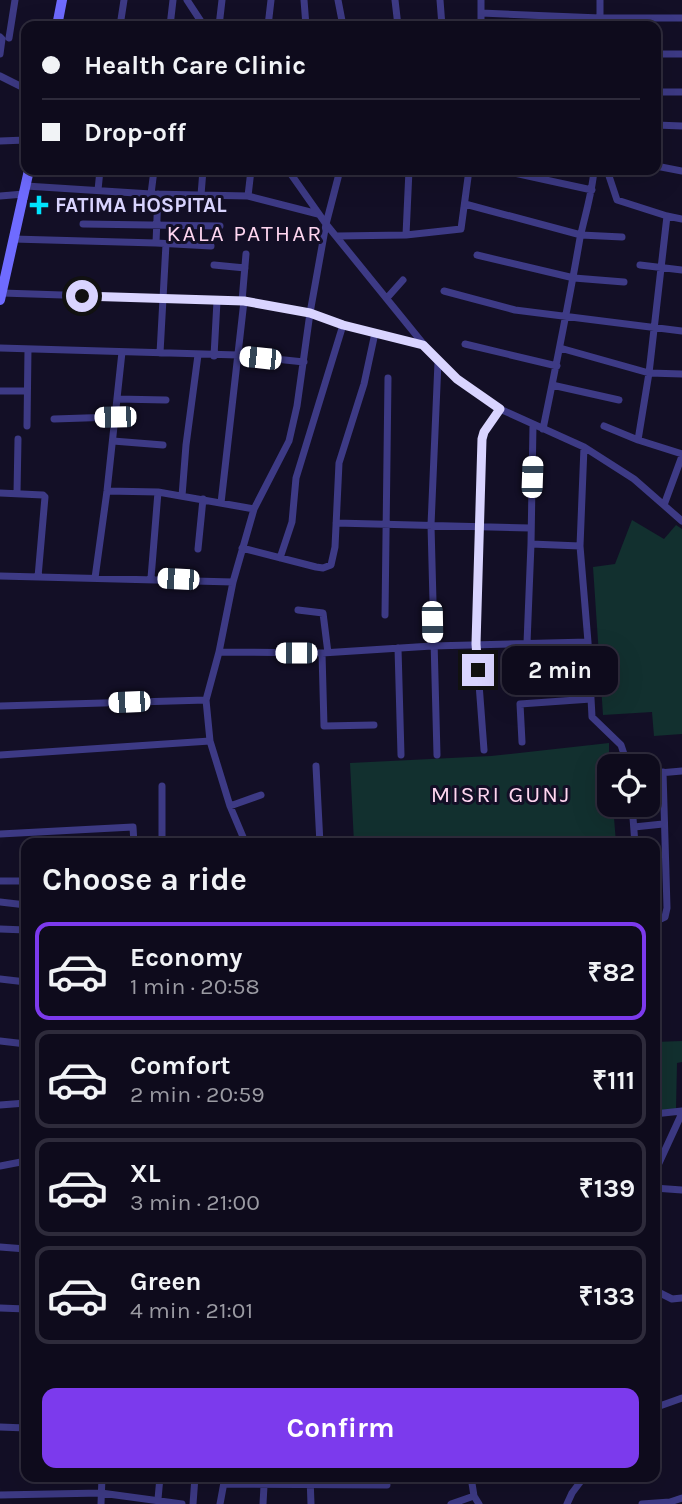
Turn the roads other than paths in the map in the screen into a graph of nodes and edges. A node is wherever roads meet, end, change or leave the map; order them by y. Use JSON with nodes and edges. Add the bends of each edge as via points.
{"nodes":[{"id":1,"x":15,"y":0,"type":"edge"},
{"id":2,"x":62,"y":0,"type":"edge"},
{"id":3,"x":124,"y":0,"type":"edge"},
{"id":4,"x":173,"y":0,"type":"edge"},
{"id":5,"x":187,"y":0,"type":"edge"},
{"id":6,"x":222,"y":0,"type":"edge"},
{"id":7,"x":271,"y":0,"type":"edge"},
{"id":8,"x":304,"y":0,"type":"edge"},
{"id":9,"x":338,"y":0,"type":"edge"},
{"id":10,"x":395,"y":0,"type":"edge"},
{"id":11,"x":440,"y":0,"type":"edge"},
{"id":12,"x":481,"y":0,"type":"edge"},
{"id":13,"x":600,"y":0,"type":"edge"},
{"id":14,"x":481,"y":13,"type":"junction"},
{"id":15,"x":682,"y":18,"type":"edge"},
{"id":16,"x":58,"y":21,"type":"edge"},
{"id":17,"x":121,"y":21,"type":"edge"},
{"id":18,"x":171,"y":21,"type":"edge"},
{"id":19,"x":201,"y":21,"type":"edge"},
{"id":20,"x":220,"y":21,"type":"edge"},
{"id":21,"x":269,"y":21,"type":"edge"},
{"id":22,"x":306,"y":21,"type":"edge"},
{"id":23,"x":342,"y":21,"type":"edge"},
{"id":24,"x":397,"y":21,"type":"edge"},
{"id":25,"x":442,"y":21,"type":"edge"},
{"id":26,"x":481,"y":21,"type":"edge"},
{"id":27,"x":587,"y":21,"type":"edge"},
{"id":28,"x":600,"y":21,"type":"edge"},
{"id":29,"x":620,"y":21,"type":"edge"},
{"id":30,"x":0,"y":37,"type":"edge"},
{"id":31,"x":9,"y":38,"type":"dead end"},
{"id":32,"x":0,"y":54,"type":"edge"},
{"id":33,"x":661,"y":54,"type":"edge"},
{"id":34,"x":682,"y":54,"type":"edge"},
{"id":35,"x":0,"y":76,"type":"edge"},
{"id":36,"x":21,"y":86,"type":"edge"},
{"id":37,"x":661,"y":92,"type":"edge"},
{"id":38,"x":682,"y":92,"type":"edge"},
{"id":39,"x":661,"y":125,"type":"edge"},
{"id":40,"x":682,"y":126,"type":"edge"},
{"id":41,"x":21,"y":140,"type":"edge"},
{"id":42,"x":0,"y":141,"type":"edge"},
{"id":43,"x":661,"y":167,"type":"edge"},
{"id":44,"x":682,"y":171,"type":"edge"},
{"id":45,"x":28,"y":175,"type":"edge"},
{"id":46,"x":100,"y":175,"type":"edge"},
{"id":47,"x":154,"y":175,"type":"edge"},
{"id":48,"x":203,"y":175,"type":"edge"},
{"id":49,"x":250,"y":175,"type":"edge"},
{"id":50,"x":293,"y":175,"type":"edge"},
{"id":51,"x":339,"y":175,"type":"edge"},
{"id":52,"x":409,"y":175,"type":"edge"},
{"id":53,"x":468,"y":175,"type":"edge"},
{"id":54,"x":523,"y":175,"type":"edge"},
{"id":55,"x":594,"y":175,"type":"edge"},
{"id":56,"x":609,"y":175,"type":"edge"},
{"id":57,"x":25,"y":190,"type":"junction"},
{"id":58,"x":98,"y":190,"type":"junction"},
{"id":59,"x":592,"y":190,"type":"junction"},
{"id":60,"x":155,"y":194,"type":"junction"},
{"id":61,"x":201,"y":195,"type":"junction"},
{"id":62,"x":0,"y":196,"type":"edge"},
{"id":63,"x":248,"y":196,"type":"junction"},
{"id":64,"x":465,"y":204,"type":"junction"},
{"id":65,"x":318,"y":214,"type":"junction"},
{"id":66,"x":667,"y":216,"type":"junction"},
{"id":67,"x":682,"y":219,"type":"edge"},
{"id":68,"x":83,"y":224,"type":"dead end"},
{"id":69,"x":326,"y":224,"type":"junction"},
{"id":70,"x":157,"y":225,"type":"junction"},
{"id":71,"x":220,"y":226,"type":"dead end"},
{"id":72,"x":406,"y":235,"type":"junction"},
{"id":73,"x":581,"y":235,"type":"junction"},
{"id":74,"x":337,"y":236,"type":"junction"},
{"id":75,"x":622,"y":237,"type":"dead end"},
{"id":76,"x":13,"y":239,"type":"junction"},
{"id":77,"x":156,"y":243,"type":"junction"},
{"id":78,"x":166,"y":244,"type":"junction"},
{"id":79,"x":211,"y":246,"type":"dead end"},
{"id":80,"x":246,"y":254,"type":"dead end"},
{"id":81,"x":477,"y":255,"type":"dead end"},
{"id":82,"x":215,"y":265,"type":"dead end"},
{"id":83,"x":640,"y":265,"type":"dead end"},
{"id":84,"x":245,"y":268,"type":"junction"},
{"id":85,"x":661,"y":268,"type":"junction"},
{"id":86,"x":682,"y":270,"type":"edge"},
{"id":87,"x":574,"y":278,"type":"junction"},
{"id":88,"x":403,"y":280,"type":"dead end"},
{"id":89,"x":624,"y":282,"type":"dead end"},
{"id":90,"x":444,"y":291,"type":"dead end"},
{"id":91,"x":1,"y":296,"type":"edge"},
{"id":92,"x":387,"y":298,"type":"junction"},
{"id":93,"x":161,"y":299,"type":"junction"},
{"id":94,"x":217,"y":301,"type":"junction"},
{"id":95,"x":243,"y":301,"type":"junction"},
{"id":96,"x":310,"y":313,"type":"junction"},
{"id":97,"x":567,"y":318,"type":"junction"},
{"id":98,"x":343,"y":325,"type":"junction"},
{"id":99,"x":654,"y":328,"type":"junction"},
{"id":100,"x":682,"y":331,"type":"edge"},
{"id":101,"x":375,"y":333,"type":"junction"},
{"id":102,"x":465,"y":344,"type":"dead end"},
{"id":103,"x":423,"y":345,"type":"junction"},
{"id":104,"x":0,"y":348,"type":"edge"},
{"id":105,"x":560,"y":348,"type":"junction"},
{"id":106,"x":28,"y":349,"type":"junction"},
{"id":107,"x":122,"y":352,"type":"junction"},
{"id":108,"x":160,"y":354,"type":"junction"},
{"id":109,"x":198,"y":355,"type":"junction"},
{"id":110,"x":238,"y":355,"type":"junction"},
{"id":111,"x":214,"y":356,"type":"junction"},
{"id":112,"x":304,"y":362,"type":"junction"},
{"id":113,"x":438,"y":362,"type":"junction"},
{"id":114,"x":556,"y":366,"type":"junction"},
{"id":115,"x":649,"y":373,"type":"junction"},
{"id":116,"x":682,"y":374,"type":"edge"},
{"id":117,"x":388,"y":377,"type":"dead end"},
{"id":118,"x":552,"y":385,"type":"junction"},
{"id":119,"x":0,"y":391,"type":"edge"},
{"id":120,"x":26,"y":391,"type":"junction"},
{"id":121,"x":117,"y":399,"type":"junction"},
{"id":122,"x":166,"y":400,"type":"dead end"},
{"id":123,"x":619,"y":400,"type":"dead end"},
{"id":124,"x":500,"y":409,"type":"junction"},
{"id":125,"x":115,"y":417,"type":"junction"},
{"id":126,"x":54,"y":419,"type":"dead end"},
{"id":127,"x":533,"y":425,"type":"junction"},
{"id":128,"x":27,"y":426,"type":"dead end"},
{"id":129,"x":604,"y":426,"type":"dead end"},
{"id":130,"x":543,"y":429,"type":"junction"},
{"id":131,"x":18,"y":439,"type":"dead end"},
{"id":132,"x":638,"y":440,"type":"junction"},
{"id":133,"x":113,"y":441,"type":"junction"},
{"id":134,"x":163,"y":445,"type":"dead end"},
{"id":135,"x":584,"y":447,"type":"junction"},
{"id":136,"x":682,"y":455,"type":"edge"},
{"id":137,"x":107,"y":491,"type":"junction"},
{"id":138,"x":158,"y":492,"type":"junction"},
{"id":139,"x":0,"y":493,"type":"edge"},
{"id":140,"x":17,"y":493,"type":"junction"},
{"id":141,"x":182,"y":496,"type":"junction"},
{"id":142,"x":203,"y":499,"type":"junction"},
{"id":143,"x":221,"y":503,"type":"junction"},
{"id":144,"x":664,"y":505,"type":"junction"},
{"id":145,"x":254,"y":509,"type":"junction"},
{"id":146,"x":682,"y":521,"type":"edge"},
{"id":147,"x":335,"y":523,"type":"junction"},
{"id":148,"x":384,"y":524,"type":"junction"},
{"id":149,"x":430,"y":525,"type":"junction"},
{"id":150,"x":480,"y":527,"type":"junction"},
{"id":151,"x":530,"y":528,"type":"junction"},
{"id":152,"x":531,"y":544,"type":"junction"},
{"id":153,"x":580,"y":546,"type":"junction"},
{"id":154,"x":242,"y":548,"type":"junction"},
{"id":155,"x":198,"y":550,"type":"dead end"},
{"id":156,"x":280,"y":558,"type":"junction"},
{"id":157,"x":0,"y":576,"type":"edge"},
{"id":158,"x":38,"y":577,"type":"junction"},
{"id":159,"x":95,"y":578,"type":"junction"},
{"id":160,"x":151,"y":578,"type":"junction"},
{"id":161,"x":233,"y":582,"type":"junction"},
{"id":162,"x":298,"y":610,"type":"dead end"},
{"id":163,"x":385,"y":615,"type":"dead end"},
{"id":164,"x":588,"y":642,"type":"junction"},
{"id":165,"x":527,"y":643,"type":"junction"},
{"id":166,"x":476,"y":644,"type":"junction"},
{"id":167,"x":432,"y":646,"type":"junction"},
{"id":168,"x":398,"y":648,"type":"junction"},
{"id":169,"x":219,"y":652,"type":"junction"},
{"id":170,"x":325,"y":653,"type":"junction"},
{"id":171,"x":206,"y":699,"type":"junction"},
{"id":172,"x":592,"y":699,"type":"junction"},
{"id":173,"x":0,"y":706,"type":"edge"},
{"id":174,"x":374,"y":725,"type":"dead end"},
{"id":175,"x":210,"y":741,"type":"junction"},
{"id":176,"x":522,"y":742,"type":"dead end"},
{"id":177,"x":484,"y":750,"type":"dead end"},
{"id":178,"x":624,"y":754,"type":"edge"},
{"id":179,"x":0,"y":755,"type":"edge"},
{"id":180,"x":401,"y":755,"type":"dead end"},
{"id":181,"x":437,"y":755,"type":"dead end"},
{"id":182,"x":316,"y":766,"type":"dead end"},
{"id":183,"x":682,"y":771,"type":"edge"},
{"id":184,"x":660,"y":772,"type":"edge"},
{"id":185,"x":663,"y":772,"type":"junction"},
{"id":186,"x":162,"y":786,"type":"dead end"},
{"id":187,"x":261,"y":795,"type":"dead end"},
{"id":188,"x":230,"y":806,"type":"junction"},
{"id":189,"x":633,"y":817,"type":"edge"},
{"id":190,"x":663,"y":824,"type":"junction"},
{"id":191,"x":634,"y":827,"type":"junction"},
{"id":192,"x":0,"y":834,"type":"edge"},
{"id":193,"x":134,"y":838,"type":"edge"},
{"id":194,"x":162,"y":838,"type":"edge"},
{"id":195,"x":244,"y":838,"type":"edge"},
{"id":196,"x":320,"y":838,"type":"edge"},
{"id":197,"x":635,"y":838,"type":"edge"},
{"id":198,"x":0,"y":881,"type":"edge"},
{"id":199,"x":21,"y":881,"type":"edge"},
{"id":200,"x":0,"y":902,"type":"edge"},
{"id":201,"x":21,"y":904,"type":"edge"},
{"id":202,"x":660,"y":919,"type":"edge"},
{"id":203,"x":0,"y":929,"type":"edge"},
{"id":204,"x":21,"y":930,"type":"edge"},
{"id":205,"x":0,"y":979,"type":"edge"},
{"id":206,"x":21,"y":981,"type":"edge"},
{"id":207,"x":0,"y":1041,"type":"edge"},
{"id":208,"x":21,"y":1043,"type":"edge"},
{"id":209,"x":21,"y":1103,"type":"edge"},
{"id":210,"x":0,"y":1105,"type":"edge"},
{"id":211,"x":682,"y":1112,"type":"edge"},
{"id":212,"x":660,"y":1114,"type":"edge"},
{"id":213,"x":660,"y":1161,"type":"edge"},
{"id":214,"x":21,"y":1162,"type":"edge"},
{"id":215,"x":0,"y":1166,"type":"edge"},
{"id":216,"x":660,"y":1188,"type":"edge"},
{"id":217,"x":682,"y":1190,"type":"edge"},
{"id":218,"x":0,"y":1247,"type":"edge"},
{"id":219,"x":21,"y":1249,"type":"edge"},
{"id":220,"x":660,"y":1293,"type":"edge"},
{"id":221,"x":682,"y":1298,"type":"edge"},
{"id":222,"x":0,"y":1308,"type":"edge"},
{"id":223,"x":21,"y":1309,"type":"edge"},
{"id":224,"x":682,"y":1398,"type":"edge"},
{"id":225,"x":660,"y":1406,"type":"edge"},
{"id":226,"x":0,"y":1427,"type":"edge"},
{"id":227,"x":21,"y":1428,"type":"edge"},
{"id":228,"x":102,"y":1482,"type":"edge"},
{"id":229,"x":160,"y":1482,"type":"edge"},
{"id":230,"x":195,"y":1482,"type":"edge"},
{"id":231,"x":224,"y":1482,"type":"edge"},
{"id":232,"x":232,"y":1482,"type":"edge"},
{"id":233,"x":310,"y":1482,"type":"edge"},
{"id":234,"x":472,"y":1482,"type":"edge"},
{"id":235,"x":580,"y":1482,"type":"edge"},
{"id":236,"x":387,"y":1485,"type":"dead end"},
{"id":237,"x":264,"y":1486,"type":"junction"},
{"id":238,"x":310,"y":1486,"type":"junction"},
{"id":239,"x":101,"y":1493,"type":"junction"},
{"id":240,"x":0,"y":1495,"type":"edge"},
{"id":241,"x":682,"y":1498,"type":"edge"},
{"id":242,"x":158,"y":1499,"type":"junction"},
{"id":243,"x":476,"y":1500,"type":"edge"},
{"id":244,"x":670,"y":1503,"type":"edge"},
{"id":245,"x":101,"y":1504,"type":"edge"},
{"id":246,"x":182,"y":1504,"type":"edge"},
{"id":247,"x":193,"y":1504,"type":"edge"},
{"id":248,"x":220,"y":1504,"type":"edge"},
{"id":249,"x":263,"y":1504,"type":"edge"},
{"id":250,"x":311,"y":1504,"type":"edge"},
{"id":251,"x":451,"y":1504,"type":"edge"},
{"id":252,"x":567,"y":1504,"type":"edge"},
{"id":253,"x":642,"y":1504,"type":"edge"}],
"edges":[{"from":1,"to":31,"type":"street"},
{"from":2,"to":16,"type":"main road"},
{"from":3,"to":17,"type":"street"},
{"from":4,"to":18,"type":"street"},
{"from":5,"to":19,"type":"street"},
{"from":6,"to":20,"type":"street"},
{"from":7,"to":21,"type":"street"},
{"from":8,"to":22,"type":"street"},
{"from":9,"to":23,"type":"street"},
{"from":10,"to":24,"type":"street"},
{"from":11,"to":25,"type":"street"},
{"from":12,"to":14,"type":"street"},
{"from":13,"to":28,"type":"street"},
{"from":14,"to":26,"type":"street"},
{"from":14,"to":27,"type":"street"},
{"from":15,"to":29,"type":"street"},
{"from":30,"to":32,"type":"street"},
{"from":33,"to":34,"type":"street"},
{"from":35,"to":36,"type":"street"},
{"from":37,"to":38,"type":"street"},
{"from":39,"to":40,"type":"street"},
{"from":41,"to":42,"type":"street"},
{"from":43,"to":44,"type":"street"},
{"from":45,"to":57,"type":"main road"},
{"from":46,"to":58,"type":"street"},
{"from":47,"to":60,"type":"street"},
{"from":48,"to":61,"type":"street"},
{"from":49,"to":63,"type":"street"},
{"from":50,"to":65,"type":"street"},
{"from":51,"to":69,"type":"street"},
{"from":52,"to":72,"type":"street"},
{"from":53,"to":64,"type":"street"},
{"from":54,"to":59,"type":"street"},
{"from":55,"to":59,"type":"street"},
{"from":56,"to":66,"type":"street","via":[[617,200]]},
{"from":57,"to":58,"type":"street"},
{"from":57,"to":62,"type":"street"},
{"from":57,"to":76,"type":"main road"},
{"from":58,"to":60,"type":"street"},
{"from":59,"to":73,"type":"street"},
{"from":60,"to":61,"type":"street"},
{"from":60,"to":70,"type":"street"},
{"from":61,"to":63,"type":"street"},
{"from":63,"to":65,"type":"street"},
{"from":64,"to":72,"type":"street","via":[[461,229]]},
{"from":64,"to":73,"type":"street"},
{"from":65,"to":69,"type":"street"},
{"from":66,"to":67,"type":"street"},
{"from":66,"to":85,"type":"street"},
{"from":68,"to":70,"type":"street"},
{"from":69,"to":74,"type":"street"},
{"from":69,"to":96,"type":"street"},
{"from":70,"to":71,"type":"street"},
{"from":70,"to":77,"type":"street"},
{"from":72,"to":74,"type":"street"},
{"from":73,"to":75,"type":"street"},
{"from":73,"to":87,"type":"street"},
{"from":74,"to":92,"type":"street"},
{"from":76,"to":77,"type":"street"},
{"from":76,"to":91,"type":"main road"},
{"from":77,"to":78,"type":"street"},
{"from":78,"to":79,"type":"street"},
{"from":78,"to":93,"type":"street"},
{"from":80,"to":84,"type":"street"},
{"from":81,"to":87,"type":"street"},
{"from":82,"to":84,"type":"street"},
{"from":83,"to":85,"type":"street"},
{"from":84,"to":95,"type":"street"},
{"from":85,"to":86,"type":"street"},
{"from":85,"to":99,"type":"street"},
{"from":87,"to":89,"type":"street"},
{"from":87,"to":97,"type":"street"},
{"from":88,"to":92,"type":"street"},
{"from":90,"to":97,"type":"street","via":[[514,310]]},
{"from":91,"to":93,"type":"street"},
{"from":92,"to":103,"type":"street"},
{"from":93,"to":94,"type":"street"},
{"from":93,"to":108,"type":"street"},
{"from":94,"to":95,"type":"street"},
{"from":94,"to":111,"type":"street"},
{"from":95,"to":96,"type":"street"},
{"from":95,"to":110,"type":"street"},
{"from":96,"to":98,"type":"street"},
{"from":96,"to":112,"type":"street"},
{"from":97,"to":99,"type":"street"},
{"from":97,"to":105,"type":"street"},
{"from":98,"to":101,"type":"street"},
{"from":98,"to":156,"type":"street","via":[[296,478],[292,522]]},
{"from":99,"to":100,"type":"street"},
{"from":99,"to":115,"type":"street"},
{"from":101,"to":103,"type":"street"},
{"from":101,"to":147,"type":"street","via":[[340,463]]},
{"from":102,"to":114,"type":"street"},
{"from":103,"to":113,"type":"street"},
{"from":104,"to":106,"type":"street"},
{"from":105,"to":114,"type":"street"},
{"from":105,"to":115,"type":"street"},
{"from":106,"to":107,"type":"street"},
{"from":106,"to":120,"type":"street"},
{"from":107,"to":108,"type":"street"},
{"from":107,"to":121,"type":"street"},
{"from":108,"to":109,"type":"street"},
{"from":109,"to":111,"type":"street"},
{"from":109,"to":141,"type":"street"},
{"from":110,"to":111,"type":"street"},
{"from":110,"to":112,"type":"street"},
{"from":110,"to":143,"type":"street"},
{"from":112,"to":145,"type":"street","via":[[289,441]]},
{"from":113,"to":124,"type":"street"},
{"from":113,"to":149,"type":"street"},
{"from":114,"to":118,"type":"street"},
{"from":115,"to":116,"type":"street"},
{"from":115,"to":132,"type":"street"},
{"from":117,"to":148,"type":"street"},
{"from":118,"to":123,"type":"street"},
{"from":118,"to":130,"type":"street"},
{"from":119,"to":120,"type":"street"},
{"from":120,"to":128,"type":"street"},
{"from":121,"to":122,"type":"street"},
{"from":121,"to":125,"type":"street"},
{"from":124,"to":127,"type":"street"},
{"from":124,"to":150,"type":"street","via":[[482,439]]},
{"from":125,"to":126,"type":"street"},
{"from":125,"to":133,"type":"street"},
{"from":127,"to":130,"type":"street"},
{"from":127,"to":151,"type":"street"},
{"from":129,"to":132,"type":"street"},
{"from":130,"to":135,"type":"street"},
{"from":131,"to":140,"type":"street"},
{"from":132,"to":136,"type":"street"},
{"from":133,"to":134,"type":"street"},
{"from":133,"to":137,"type":"street"},
{"from":135,"to":144,"type":"street"},
{"from":135,"to":153,"type":"street"},
{"from":136,"to":144,"type":"street"},
{"from":137,"to":138,"type":"street"},
{"from":137,"to":159,"type":"street"},
{"from":138,"to":141,"type":"street"},
{"from":138,"to":160,"type":"street"},
{"from":139,"to":140,"type":"street"},
{"from":140,"to":158,"type":"street","via":[[45,497]]},
{"from":141,"to":142,"type":"street"},
{"from":142,"to":143,"type":"street"},
{"from":142,"to":155,"type":"street"},
{"from":143,"to":145,"type":"street"},
{"from":144,"to":146,"type":"street"},
{"from":145,"to":154,"type":"street"},
{"from":147,"to":148,"type":"street"},
{"from":147,"to":156,"type":"street","via":[[333,561],[328,567]]},
{"from":148,"to":149,"type":"street"},
{"from":148,"to":163,"type":"street"},
{"from":149,"to":150,"type":"street"},
{"from":149,"to":167,"type":"street"},
{"from":150,"to":151,"type":"street"},
{"from":150,"to":166,"type":"street"},
{"from":151,"to":152,"type":"street"},
{"from":152,"to":153,"type":"street"},
{"from":152,"to":165,"type":"street"},
{"from":153,"to":164,"type":"street"},
{"from":154,"to":156,"type":"street"},
{"from":154,"to":161,"type":"street"},
{"from":157,"to":158,"type":"street"},
{"from":158,"to":159,"type":"street"},
{"from":159,"to":160,"type":"street"},
{"from":160,"to":161,"type":"street"},
{"from":161,"to":169,"type":"street"},
{"from":162,"to":170,"type":"street","via":[[323,613]]},
{"from":164,"to":165,"type":"street"},
{"from":164,"to":172,"type":"street"},
{"from":165,"to":166,"type":"street"},
{"from":166,"to":167,"type":"street"},
{"from":166,"to":177,"type":"street"},
{"from":167,"to":168,"type":"street"},
{"from":167,"to":181,"type":"street"},
{"from":168,"to":170,"type":"street"},
{"from":168,"to":180,"type":"street"},
{"from":169,"to":170,"type":"street"},
{"from":169,"to":171,"type":"street"},
{"from":170,"to":174,"type":"street","via":[[324,726]]},
{"from":171,"to":173,"type":"street"},
{"from":171,"to":175,"type":"street"},
{"from":172,"to":176,"type":"street","via":[[520,704]]},
{"from":172,"to":178,"type":"street","via":[[592,718],[621,745]]},
{"from":175,"to":179,"type":"street"},
{"from":175,"to":188,"type":"street"},
{"from":182,"to":196,"type":"street"},
{"from":183,"to":185,"type":"street"},
{"from":184,"to":185,"type":"street"},
{"from":185,"to":190,"type":"street"},
{"from":186,"to":194,"type":"street"},
{"from":187,"to":188,"type":"street"},
{"from":188,"to":195,"type":"street"},
{"from":189,"to":191,"type":"street"},
{"from":190,"to":191,"type":"street"},
{"from":190,"to":202,"type":"street","via":[[667,908]]},
{"from":191,"to":197,"type":"street"},
{"from":192,"to":193,"type":"street","via":[[134,827]]},
{"from":198,"to":199,"type":"street"},
{"from":200,"to":201,"type":"street"},
{"from":203,"to":204,"type":"street"},
{"from":205,"to":206,"type":"street"},
{"from":207,"to":208,"type":"street"},
{"from":209,"to":210,"type":"street"},
{"from":211,"to":212,"type":"street"},
{"from":211,"to":213,"type":"street"},
{"from":214,"to":215,"type":"street"},
{"from":216,"to":217,"type":"street"},
{"from":218,"to":219,"type":"street"},
{"from":220,"to":221,"type":"street"},
{"from":222,"to":223,"type":"street"},
{"from":224,"to":225,"type":"street"},
{"from":226,"to":227,"type":"street"},
{"from":228,"to":239,"type":"street"},
{"from":229,"to":242,"type":"street"},
{"from":230,"to":247,"type":"street"},
{"from":231,"to":248,"type":"street"},
{"from":232,"to":237,"type":"street"},
{"from":233,"to":238,"type":"street"},
{"from":234,"to":243,"type":"street"},
{"from":235,"to":252,"type":"street"},
{"from":236,"to":238,"type":"street"},
{"from":237,"to":238,"type":"street"},
{"from":237,"to":249,"type":"street"},
{"from":238,"to":250,"type":"street"},
{"from":239,"to":240,"type":"street"},
{"from":239,"to":242,"type":"street"},
{"from":239,"to":245,"type":"street"},
{"from":241,"to":244,"type":"street"},
{"from":242,"to":246,"type":"street"},
{"from":243,"to":251,"type":"street"},
{"from":244,"to":253,"type":"street"}]}
